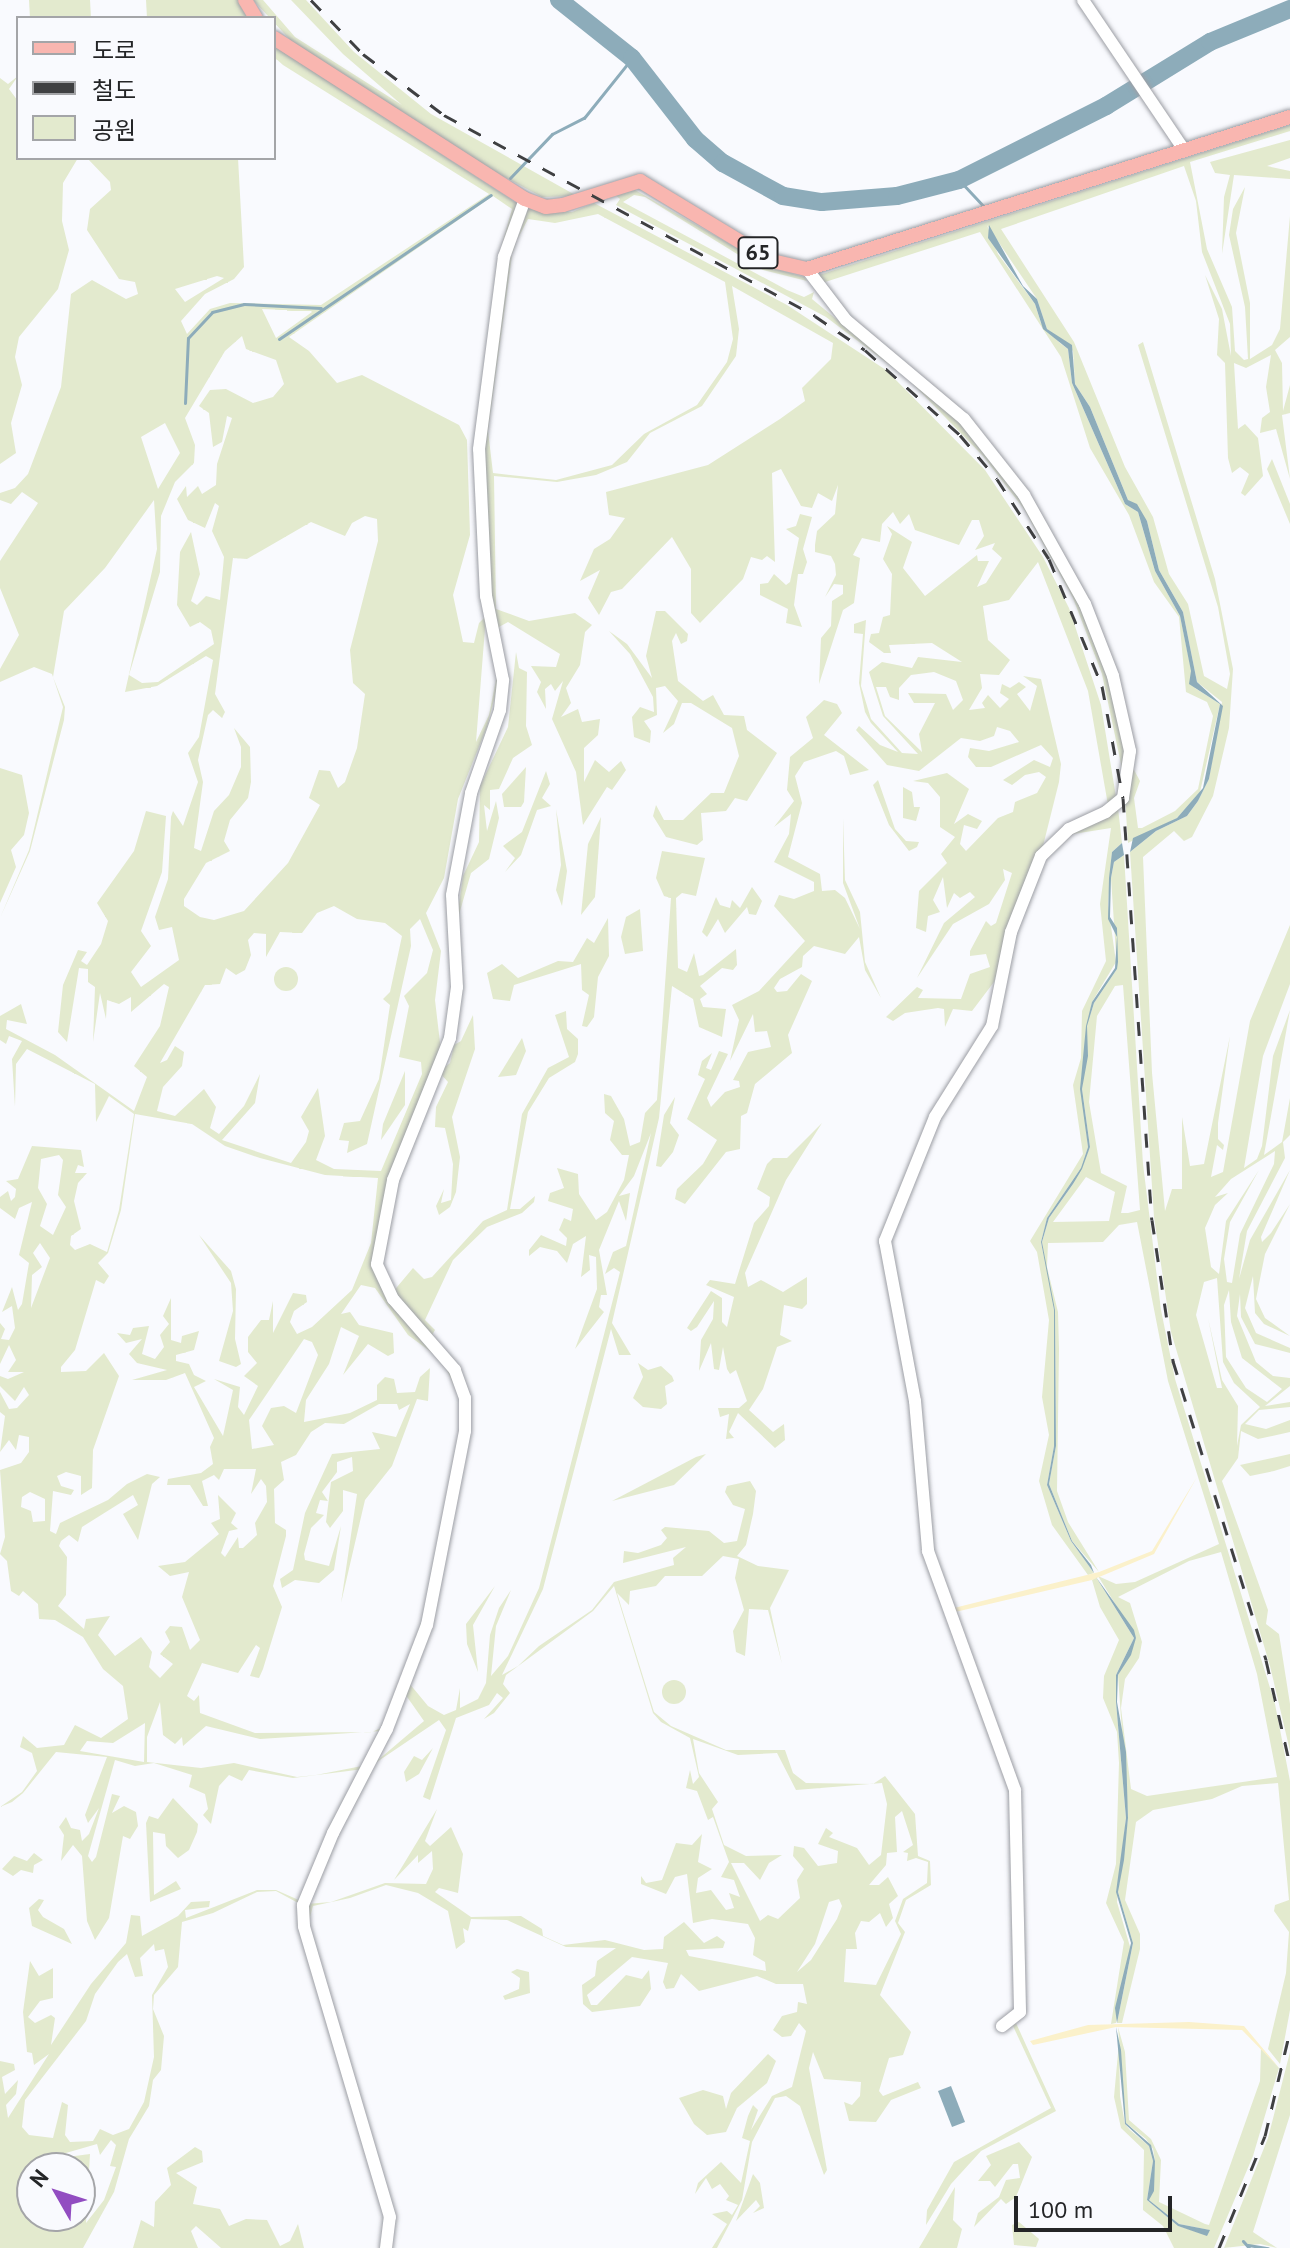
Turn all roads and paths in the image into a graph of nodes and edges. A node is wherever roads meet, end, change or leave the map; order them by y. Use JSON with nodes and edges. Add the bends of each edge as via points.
{"nodes":[{"id":1,"x":1083,"y":0,"type":"edge"},
{"id":2,"x":276,"y":39,"type":"edge"},
{"id":3,"x":1290,"y":117,"type":"edge"},
{"id":4,"x":1184,"y":150,"type":"junction"},
{"id":5,"x":525,"y":199,"type":"junction"},
{"id":6,"x":807,"y":269,"type":"junction"},
{"id":7,"x":1002,"y":2026,"type":"dead end"},
{"id":8,"x":386,"y":2248,"type":"edge"}],
"edges":[{"from":1,"to":4,"type":"street"},
{"from":2,"to":5,"type":"main road","number":"65"},
{"from":3,"to":4,"type":"main road","number":"65"},
{"from":4,"to":6,"type":"main road","number":"65"},
{"from":5,"to":6,"type":"main road","number":"65","via":[[546,207],[563,205],[640,181],[772,261]]},
{"from":5,"to":8,"type":"street","via":[[504,257],[479,449],[487,604],[503,680],[500,710],[471,793],[452,895],[457,987],[450,1038],[393,1180],[377,1264],[393,1299],[455,1370],[465,1398],[465,1431],[427,1625],[387,1729],[303,1905],[304,1926],[390,2217]]},
{"from":6,"to":7,"type":"street","via":[[839,313],[964,419],[1024,495],[1085,604],[1113,676],[1130,751],[1123,798],[1062,834],[1041,856],[1011,932],[992,1026],[935,1117],[885,1241],[915,1401],[928,1551],[1015,1790],[1020,2012]]}]}
